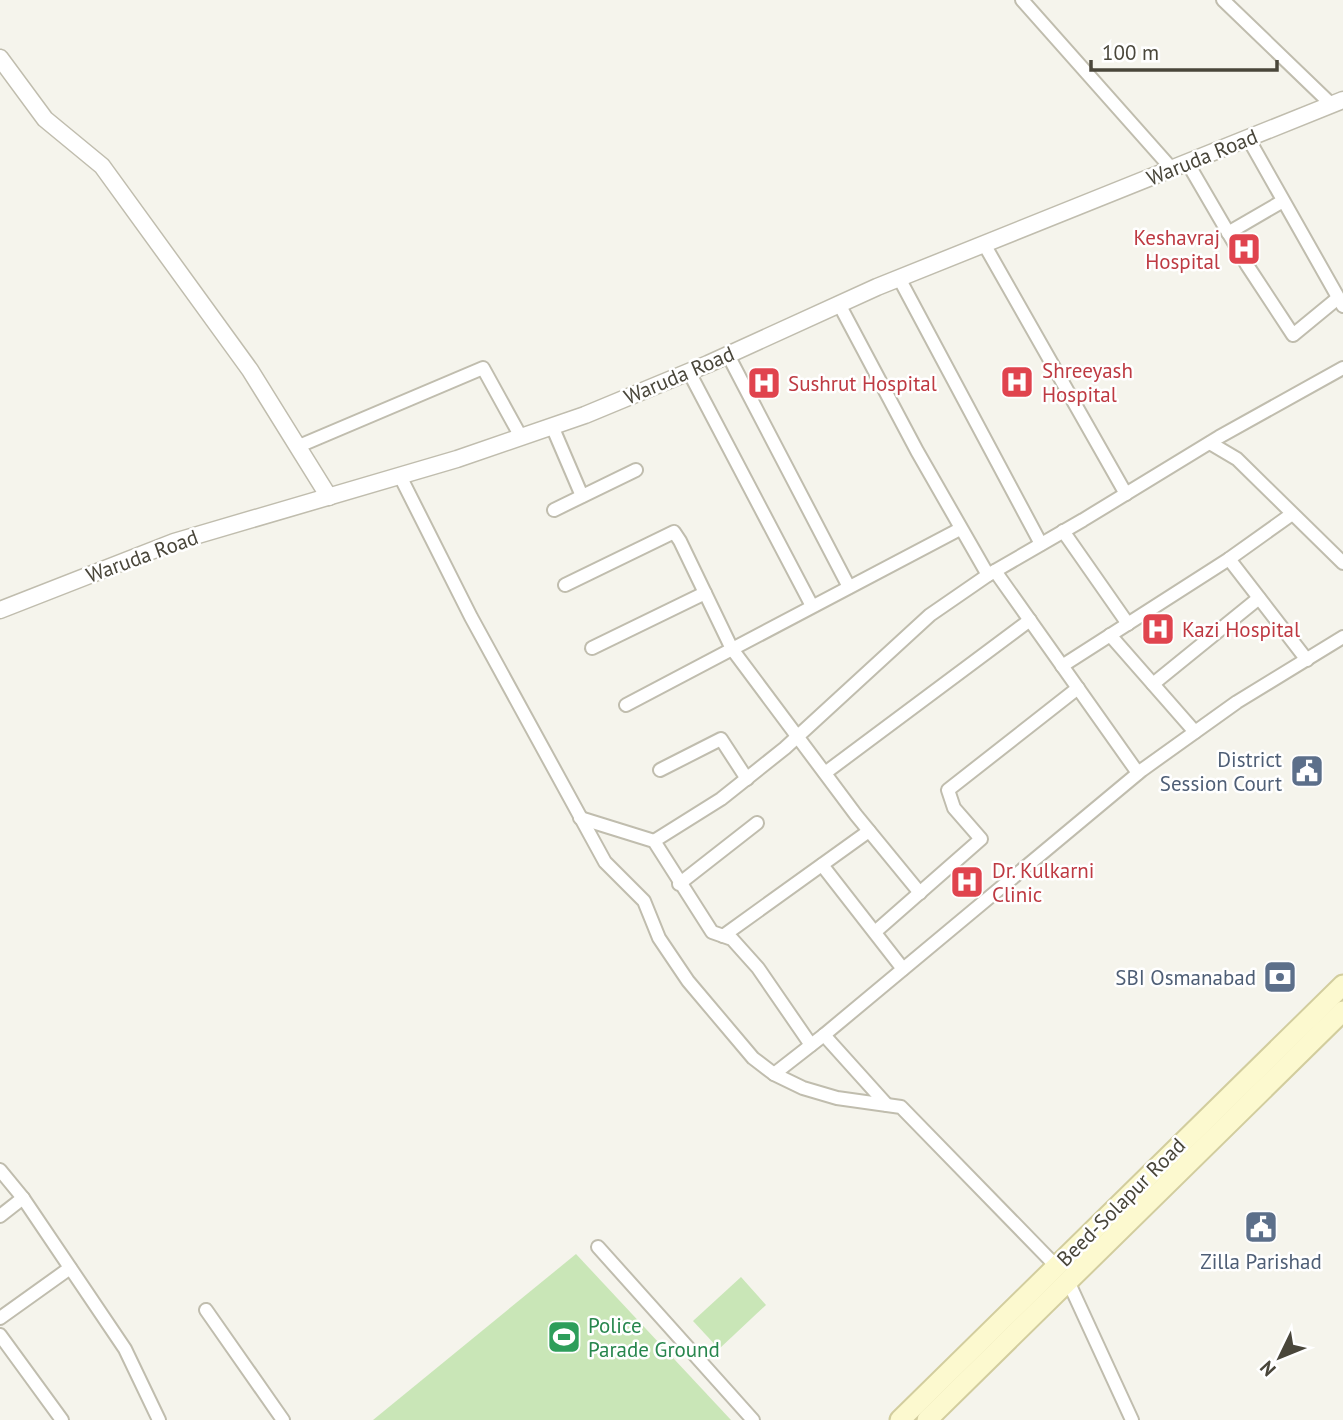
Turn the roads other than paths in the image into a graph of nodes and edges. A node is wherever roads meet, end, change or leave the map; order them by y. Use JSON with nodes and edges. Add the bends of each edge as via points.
{"nodes":[{"id":1,"x":1022,"y":0,"type":"edge"},
{"id":2,"x":1223,"y":0,"type":"edge"},
{"id":3,"x":0,"y":58,"type":"edge"},
{"id":4,"x":1337,"y":102,"type":"edge"},
{"id":5,"x":1248,"y":138,"type":"junction"},
{"id":6,"x":1180,"y":165,"type":"junction"},
{"id":7,"x":1283,"y":201,"type":"junction"},
{"id":8,"x":1228,"y":233,"type":"junction"},
{"id":9,"x":984,"y":244,"type":"junction"},
{"id":10,"x":899,"y":278,"type":"junction"},
{"id":11,"x":1340,"y":302,"type":"edge"},
{"id":12,"x":839,"y":304,"type":"junction"},
{"id":13,"x":728,"y":355,"type":"junction"},
{"id":14,"x":1343,"y":368,"type":"edge"},
{"id":15,"x":689,"y":372,"type":"junction"},
{"id":16,"x":552,"y":426,"type":"junction"},
{"id":17,"x":521,"y":437,"type":"junction"},
{"id":18,"x":1210,"y":443,"type":"junction"},
{"id":19,"x":299,"y":446,"type":"junction"},
{"id":20,"x":636,"y":470,"type":"dead end"},
{"id":21,"x":400,"y":476,"type":"junction"},
{"id":22,"x":1126,"y":494,"type":"junction"},
{"id":23,"x":582,"y":496,"type":"junction"},
{"id":24,"x":329,"y":497,"type":"junction"},
{"id":25,"x":554,"y":510,"type":"dead end"},
{"id":26,"x":1292,"y":514,"type":"junction"},
{"id":27,"x":960,"y":529,"type":"junction"},
{"id":28,"x":1063,"y":531,"type":"junction"},
{"id":29,"x":1041,"y":544,"type":"junction"},
{"id":30,"x":1229,"y":559,"type":"junction"},
{"id":31,"x":1343,"y":563,"type":"edge"},
{"id":32,"x":991,"y":573,"type":"junction"},
{"id":33,"x":565,"y":585,"type":"dead end"},
{"id":34,"x":849,"y":587,"type":"junction"},
{"id":35,"x":705,"y":593,"type":"junction"},
{"id":36,"x":1259,"y":598,"type":"junction"},
{"id":37,"x":811,"y":606,"type":"junction"},
{"id":38,"x":0,"y":610,"type":"edge"},
{"id":39,"x":1030,"y":620,"type":"junction"},
{"id":40,"x":1128,"y":624,"type":"junction"},
{"id":41,"x":1110,"y":635,"type":"junction"},
{"id":42,"x":1343,"y":637,"type":"edge"},
{"id":43,"x":592,"y":648,"type":"dead end"},
{"id":44,"x":732,"y":649,"type":"junction"},
{"id":45,"x":1307,"y":660,"type":"junction"},
{"id":46,"x":1062,"y":666,"type":"junction"},
{"id":47,"x":1153,"y":684,"type":"junction"},
{"id":48,"x":1078,"y":688,"type":"junction"},
{"id":49,"x":626,"y":705,"type":"dead end"},
{"id":50,"x":1195,"y":732,"type":"junction"},
{"id":51,"x":798,"y":736,"type":"junction"},
{"id":52,"x":660,"y":771,"type":"dead end"},
{"id":53,"x":825,"y":773,"type":"junction"},
{"id":54,"x":1138,"y":773,"type":"junction"},
{"id":55,"x":747,"y":779,"type":"junction"},
{"id":56,"x":580,"y":818,"type":"junction"},
{"id":57,"x":757,"y":823,"type":"dead end"},
{"id":58,"x":869,"y":831,"type":"junction"},
{"id":59,"x":654,"y":841,"type":"junction"},
{"id":60,"x":822,"y":865,"type":"junction"},
{"id":61,"x":679,"y":884,"type":"junction"},
{"id":62,"x":920,"y":893,"type":"junction"},
{"id":63,"x":875,"y":932,"type":"junction"},
{"id":64,"x":723,"y":936,"type":"junction"},
{"id":65,"x":903,"y":969,"type":"junction"},
{"id":66,"x":1343,"y":985,"type":"edge"},
{"id":67,"x":1343,"y":1011,"type":"edge"},
{"id":68,"x":824,"y":1035,"type":"junction"},
{"id":69,"x":811,"y":1045,"type":"junction"},
{"id":70,"x":774,"y":1074,"type":"junction"},
{"id":71,"x":887,"y":1105,"type":"junction"},
{"id":72,"x":0,"y":1170,"type":"edge"},
{"id":73,"x":23,"y":1198,"type":"junction"},
{"id":74,"x":0,"y":1216,"type":"edge"},
{"id":75,"x":598,"y":1247,"type":"dead end"},
{"id":76,"x":70,"y":1268,"type":"junction"},
{"id":77,"x":1062,"y":1274,"type":"junction"},
{"id":78,"x":206,"y":1310,"type":"dead end"},
{"id":79,"x":0,"y":1318,"type":"edge"},
{"id":80,"x":0,"y":1335,"type":"edge"},
{"id":81,"x":62,"y":1420,"type":"edge"},
{"id":82,"x":159,"y":1420,"type":"edge"},
{"id":83,"x":283,"y":1420,"type":"edge"},
{"id":84,"x":753,"y":1420,"type":"edge"},
{"id":85,"x":900,"y":1420,"type":"edge"},
{"id":86,"x":927,"y":1420,"type":"edge"},
{"id":87,"x":1132,"y":1420,"type":"edge"}],
"edges":[{"from":1,"to":6,"type":"street"},
{"from":2,"to":4,"type":"street"},
{"from":3,"to":19,"type":"street","via":[[45,118],[102,166],[220,327]]},
{"from":4,"to":5,"type":"street","name":"Waruda Road"},
{"from":5,"to":6,"type":"street","name":"Waruda Road"},
{"from":5,"to":7,"type":"street"},
{"from":6,"to":8,"type":"street"},
{"from":6,"to":9,"type":"street","name":"Waruda Road"},
{"from":7,"to":8,"type":"street"},
{"from":7,"to":11,"type":"street"},
{"from":8,"to":11,"type":"street","via":[[1293,335]]},
{"from":9,"to":10,"type":"street","name":"Waruda Road"},
{"from":9,"to":22,"type":"street"},
{"from":10,"to":12,"type":"street","name":"Waruda Road"},
{"from":10,"to":29,"type":"street"},
{"from":12,"to":13,"type":"street","name":"Waruda Road"},
{"from":12,"to":27,"type":"street"},
{"from":13,"to":15,"type":"street","name":"Waruda Road"},
{"from":13,"to":34,"type":"street"},
{"from":14,"to":18,"type":"street"},
{"from":15,"to":16,"type":"street","name":"Waruda Road"},
{"from":15,"to":37,"type":"street"},
{"from":16,"to":17,"type":"street","name":"Waruda Road"},
{"from":16,"to":23,"type":"street"},
{"from":17,"to":19,"type":"street","via":[[483,368]]},
{"from":17,"to":21,"type":"street","name":"Waruda Road"},
{"from":18,"to":22,"type":"street"},
{"from":18,"to":26,"type":"street","via":[[1237,459]]},
{"from":19,"to":24,"type":"street"},
{"from":20,"to":23,"type":"street"},
{"from":21,"to":24,"type":"street","name":"Waruda Road"},
{"from":21,"to":56,"type":"street"},
{"from":22,"to":28,"type":"street"},
{"from":23,"to":25,"type":"street"},
{"from":24,"to":38,"type":"street","name":"Waruda Road","via":[[174,542]]},
{"from":26,"to":30,"type":"street"},
{"from":26,"to":31,"type":"street"},
{"from":27,"to":32,"type":"street"},
{"from":27,"to":34,"type":"street"},
{"from":28,"to":29,"type":"street"},
{"from":28,"to":40,"type":"street"},
{"from":29,"to":32,"type":"street"},
{"from":30,"to":36,"type":"street"},
{"from":30,"to":40,"type":"street"},
{"from":32,"to":39,"type":"street"},
{"from":32,"to":51,"type":"street","via":[[930,615]]},
{"from":33,"to":35,"type":"street","via":[[674,532]]},
{"from":34,"to":37,"type":"street"},
{"from":35,"to":43,"type":"street"},
{"from":35,"to":44,"type":"street"},
{"from":36,"to":45,"type":"street"},
{"from":36,"to":47,"type":"street"},
{"from":37,"to":44,"type":"street"},
{"from":39,"to":46,"type":"street"},
{"from":39,"to":53,"type":"street"},
{"from":40,"to":41,"type":"street"},
{"from":41,"to":46,"type":"street"},
{"from":41,"to":47,"type":"street"},
{"from":42,"to":45,"type":"street"},
{"from":44,"to":49,"type":"street"},
{"from":44,"to":51,"type":"street"},
{"from":45,"to":50,"type":"street"},
{"from":46,"to":48,"type":"street"},
{"from":47,"to":50,"type":"street"},
{"from":48,"to":54,"type":"street"},
{"from":48,"to":62,"type":"street","via":[[948,790],[954,808],[981,839]]},
{"from":50,"to":54,"type":"street"},
{"from":51,"to":53,"type":"street"},
{"from":51,"to":55,"type":"street"},
{"from":52,"to":55,"type":"street","via":[[720,739]]},
{"from":53,"to":58,"type":"street"},
{"from":54,"to":65,"type":"street"},
{"from":55,"to":59,"type":"street"},
{"from":56,"to":59,"type":"street"},
{"from":56,"to":70,"type":"street","via":[[605,862],[644,901],[659,938],[688,981],[754,1058]]},
{"from":57,"to":61,"type":"street"},
{"from":58,"to":60,"type":"street"},
{"from":58,"to":62,"type":"street"},
{"from":59,"to":61,"type":"street"},
{"from":60,"to":63,"type":"street"},
{"from":60,"to":64,"type":"street"},
{"from":61,"to":64,"type":"street","via":[[712,932]]},
{"from":62,"to":63,"type":"street"},
{"from":63,"to":65,"type":"street"},
{"from":64,"to":69,"type":"street","via":[[732,939],[758,968]]},
{"from":65,"to":68,"type":"street"},
{"from":66,"to":77,"type":"main road","name":"Beed-Solapur Road"},
{"from":67,"to":77,"type":"main road","name":"Beed-Solapur Road"},
{"from":68,"to":69,"type":"street"},
{"from":68,"to":71,"type":"street"},
{"from":69,"to":70,"type":"street"},
{"from":70,"to":71,"type":"street","via":[[814,1092]]},
{"from":71,"to":77,"type":"street","via":[[901,1107]]},
{"from":72,"to":73,"type":"street"},
{"from":73,"to":74,"type":"street"},
{"from":73,"to":76,"type":"street"},
{"from":75,"to":84,"type":"street"},
{"from":76,"to":79,"type":"street"},
{"from":76,"to":82,"type":"street","via":[[125,1349]]},
{"from":77,"to":85,"type":"main road","name":"Beed-Solapur Road"},
{"from":77,"to":86,"type":"main road","name":"Beed-Solapur Road"},
{"from":77,"to":87,"type":"street"},
{"from":78,"to":83,"type":"street"},
{"from":80,"to":81,"type":"street"}]}
